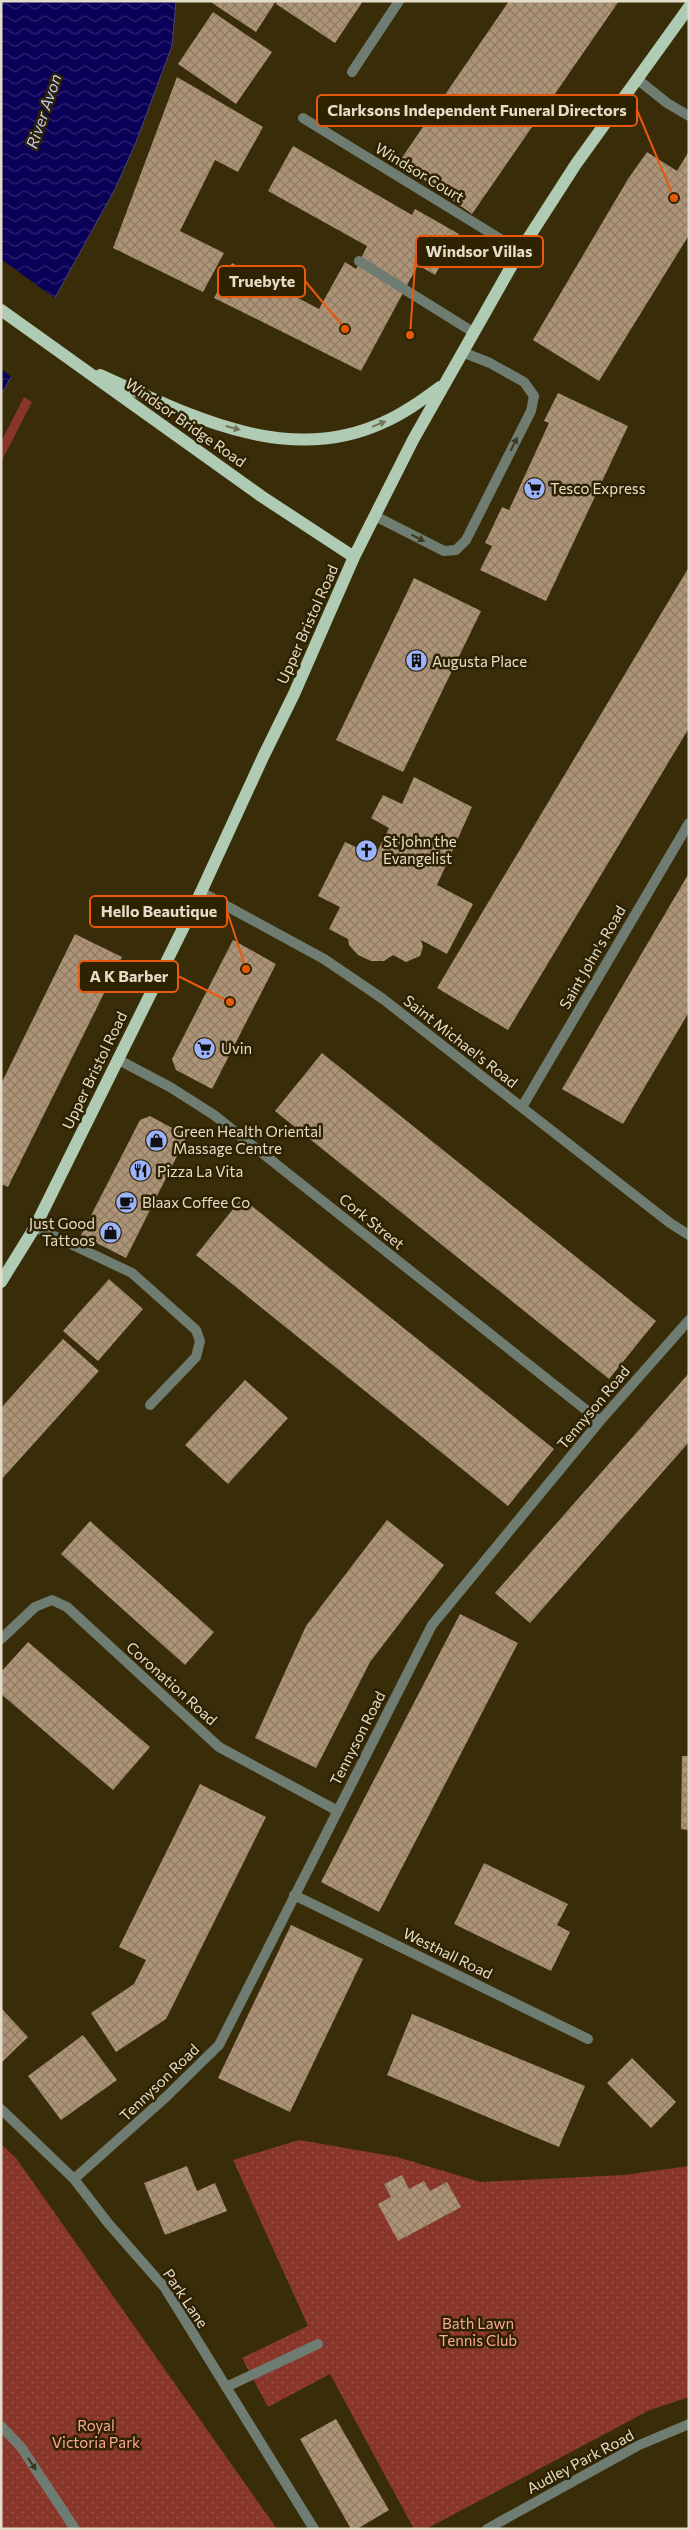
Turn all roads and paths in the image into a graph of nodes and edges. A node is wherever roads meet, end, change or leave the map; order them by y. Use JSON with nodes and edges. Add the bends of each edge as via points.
{"nodes":[{"id":1,"x":399,"y":1,"type":"edge"},
{"id":2,"x":689,"y":6,"type":"edge"},
{"id":3,"x":352,"y":72,"type":"dead end"},
{"id":4,"x":637,"y":79,"type":"junction"},
{"id":5,"x":689,"y":116,"type":"edge"},
{"id":6,"x":303,"y":118,"type":"dead end"},
{"id":7,"x":520,"y":251,"type":"junction"},
{"id":8,"x":359,"y":261,"type":"dead end"},
{"id":9,"x":1,"y":310,"type":"edge"},
{"id":10,"x":473,"y":332,"type":"junction"},
{"id":11,"x":462,"y":352,"type":"junction"},
{"id":12,"x":74,"y":364,"type":"junction"},
{"id":13,"x":445,"y":383,"type":"junction"},
{"id":14,"x":375,"y":516,"type":"junction"},
{"id":15,"x":354,"y":557,"type":"junction"},
{"id":16,"x":689,"y":823,"type":"edge"},
{"id":17,"x":201,"y":892,"type":"junction"},
{"id":18,"x":117,"y":1059,"type":"junction"},
{"id":19,"x":522,"y":1107,"type":"junction"},
{"id":20,"x":35,"y":1227,"type":"junction"},
{"id":21,"x":689,"y":1235,"type":"edge"},
{"id":22,"x":1,"y":1282,"type":"edge"},
{"id":23,"x":689,"y":1320,"type":"edge"},
{"id":24,"x":150,"y":1405,"type":"dead end"},
{"id":25,"x":600,"y":1421,"type":"junction"},
{"id":26,"x":1,"y":1639,"type":"edge"},
{"id":27,"x":336,"y":1810,"type":"junction"},
{"id":28,"x":294,"y":1895,"type":"junction"},
{"id":29,"x":588,"y":2039,"type":"dead end"},
{"id":30,"x":1,"y":2109,"type":"edge"},
{"id":31,"x":74,"y":2179,"type":"junction"},
{"id":32,"x":318,"y":2344,"type":"dead end"},
{"id":33,"x":226,"y":2387,"type":"junction"},
{"id":34,"x":689,"y":2424,"type":"edge"},
{"id":35,"x":1,"y":2426,"type":"edge"},
{"id":36,"x":75,"y":2529,"type":"edge"},
{"id":37,"x":314,"y":2529,"type":"edge"},
{"id":38,"x":487,"y":2529,"type":"edge"}],
"edges":[{"from":1,"to":3,"type":"street"},
{"from":2,"to":4,"type":"main road","name":"Upper Bristol Road"},
{"from":4,"to":5,"type":"street"},
{"from":4,"to":7,"type":"main road","name":"Upper Bristol Road","via":[[576,164]]},
{"from":6,"to":7,"type":"street","name":"Windsor Court"},
{"from":7,"to":10,"type":"main road","name":"Upper Bristol Road"},
{"from":8,"to":10,"type":"street"},
{"from":9,"to":12,"type":"main road","name":"Windsor Bridge Road"},
{"from":10,"to":11,"type":"main road","name":"Upper Bristol Road"},
{"from":11,"to":13,"type":"main road","name":"Upper Bristol Road"},
{"from":14,"to":11,"type":"street","one_way":true,"via":[[444,551],[456,550],[466,540],[531,411],[534,396],[524,382]]},
{"from":12,"to":13,"type":"main road","one_way":true,"via":[[201,420],[265,437],[302,440],[332,438],[381,424],[411,409]]},
{"from":12,"to":15,"type":"main road","name":"Windsor Bridge Road","via":[[261,496]]},
{"from":13,"to":14,"type":"main road","name":"Upper Bristol Road","via":[[412,440]]},
{"from":14,"to":15,"type":"main road","name":"Upper Bristol Road"},
{"from":15,"to":17,"type":"main road","name":"Upper Bristol Road"},
{"from":16,"to":19,"type":"street","name":"Saint John's Road"},
{"from":17,"to":18,"type":"main road","name":"Upper Bristol Road"},
{"from":17,"to":19,"type":"street","name":"Saint Michael's Road","via":[[324,959],[383,999]]},
{"from":18,"to":20,"type":"main road","name":"Upper Bristol Road"},
{"from":18,"to":25,"type":"street","name":"Cork Street","via":[[170,1086],[214,1115]]},
{"from":19,"to":21,"type":"street","name":"Saint Michael's Road"},
{"from":20,"to":22,"type":"main road","name":"Upper Bristol Road"},
{"from":20,"to":24,"type":"street","via":[[132,1273],[196,1330],[200,1342],[196,1357]]},
{"from":23,"to":25,"type":"street","name":"Tennyson Road"},
{"from":25,"to":27,"type":"street","name":"Tennyson Road","via":[[432,1626]]},
{"from":26,"to":27,"type":"street","name":"Coronation Road","via":[[35,1607],[52,1600],[67,1607],[219,1747]]},
{"from":27,"to":28,"type":"street","name":"Tennyson Road"},
{"from":28,"to":29,"type":"street","name":"Westhall Road"},
{"from":28,"to":31,"type":"street","name":"Tennyson Road","via":[[219,2045],[166,2098]]},
{"from":30,"to":31,"type":"street","name":"Park Lane"},
{"from":31,"to":33,"type":"street","name":"Park Lane","via":[[165,2288]]},
{"from":32,"to":33,"type":"street"},
{"from":33,"to":37,"type":"street","name":"Park Lane"},
{"from":34,"to":38,"type":"street","name":"Audley Park Road","via":[[638,2446]]},
{"from":35,"to":36,"type":"street","one_way":true,"via":[[21,2447]]}]}
